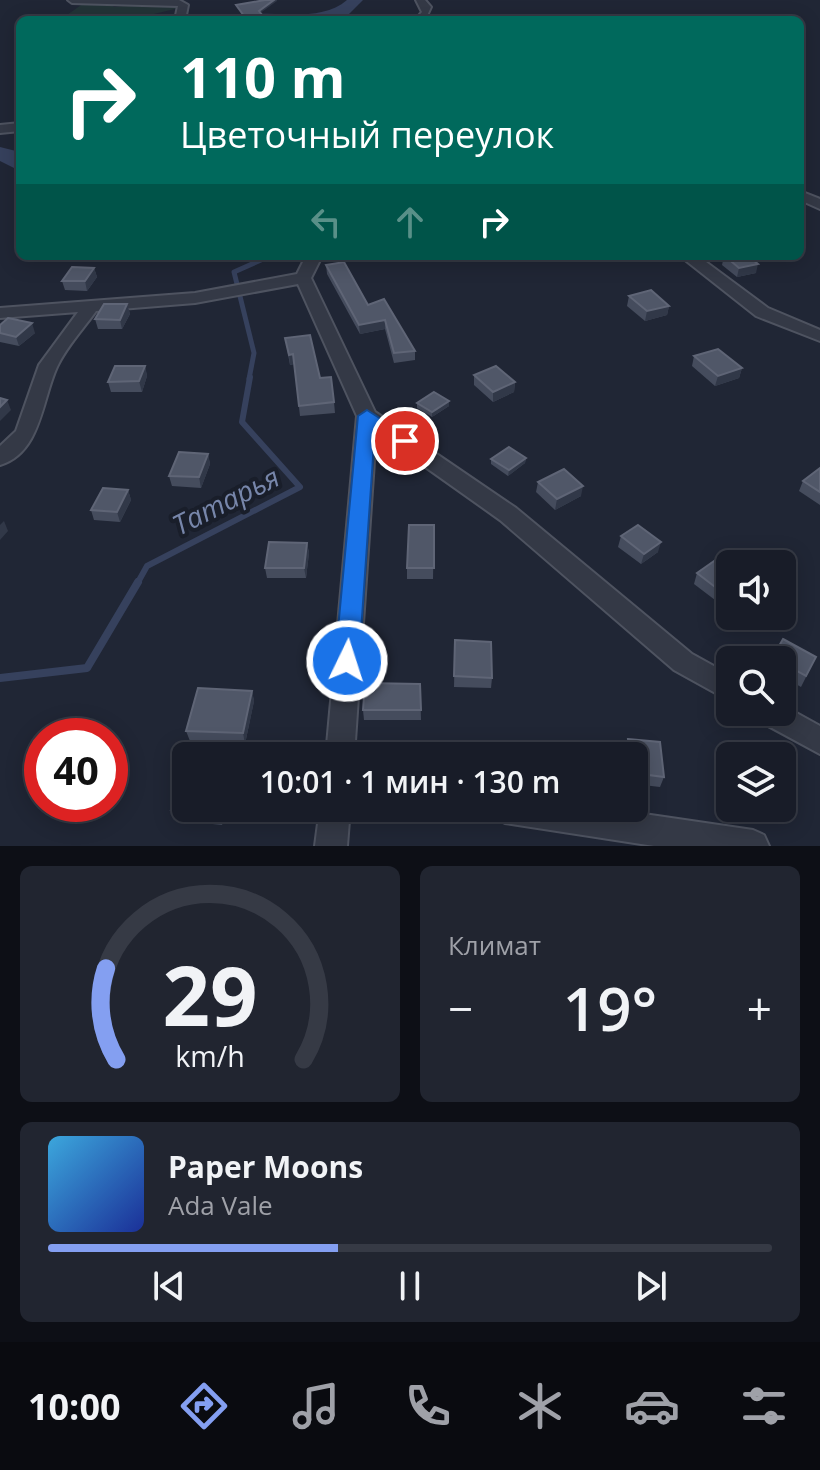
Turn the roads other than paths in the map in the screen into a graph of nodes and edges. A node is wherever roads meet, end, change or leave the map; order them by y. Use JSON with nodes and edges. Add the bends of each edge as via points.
{"nodes":[{"id":1,"x":72,"y":0,"type":"edge"},
{"id":2,"x":420,"y":0,"type":"edge"},
{"id":3,"x":181,"y":16,"type":"edge"},
{"id":4,"x":424,"y":16,"type":"edge"},
{"id":5,"x":693,"y":260,"type":"edge"},
{"id":6,"x":314,"y":263,"type":"edge"},
{"id":7,"x":91,"y":306,"type":"junction"},
{"id":8,"x":0,"y":313,"type":"edge"},
{"id":9,"x":820,"y":336,"type":"edge"},
{"id":10,"x":367,"y":416,"type":"junction"},
{"id":11,"x":0,"y":458,"type":"edge"},
{"id":12,"x":716,"y":681,"type":"edge"},
{"id":13,"x":794,"y":726,"type":"edge"},
{"id":14,"x":820,"y":741,"type":"edge"},
{"id":15,"x":341,"y":742,"type":"edge"},
{"id":16,"x":334,"y":822,"type":"edge"},
{"id":17,"x":596,"y":822,"type":"edge"},
{"id":18,"x":331,"y":846,"type":"edge"},
{"id":19,"x":753,"y":846,"type":"edge"}],
"edges":[{"from":1,"to":3,"type":"street","via":[[179,3],[184,5]]},
{"from":2,"to":4,"type":"street","via":[[427,7]]},
{"from":5,"to":9,"type":"street","via":[[762,312]]},
{"from":6,"to":7,"type":"street","via":[[225,293]]},
{"from":6,"to":10,"type":"street"},
{"from":7,"to":8,"type":"street"},
{"from":7,"to":11,"type":"street","via":[[48,365],[25,434]]},
{"from":10,"to":12,"type":"street","via":[[508,514],[683,662]]},
{"from":10,"to":15,"type":"street"},
{"from":13,"to":14,"type":"street"},
{"from":16,"to":18,"type":"street"},
{"from":17,"to":19,"type":"street"}]}
